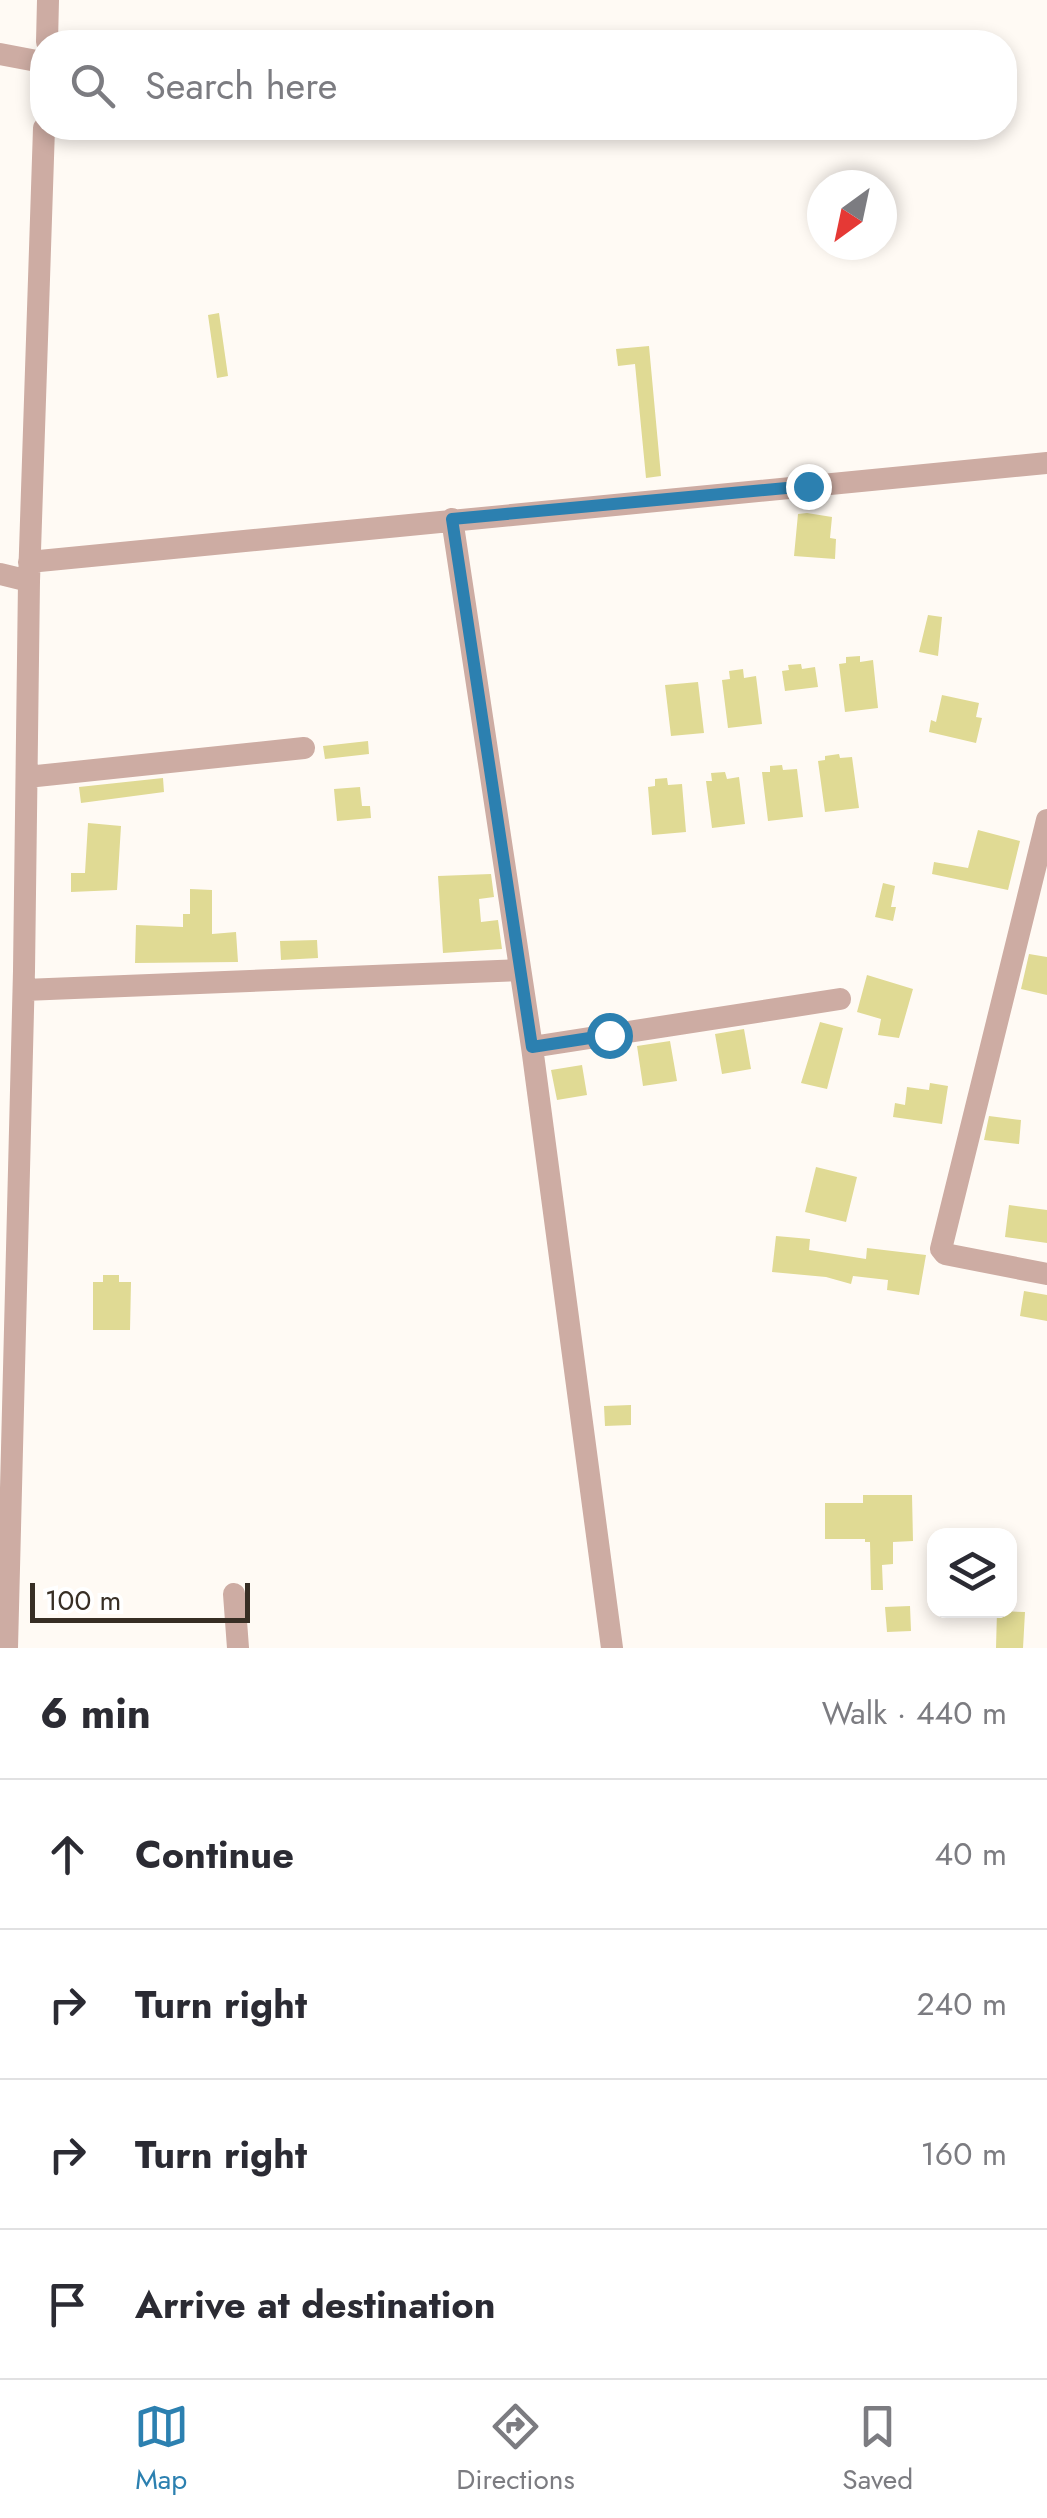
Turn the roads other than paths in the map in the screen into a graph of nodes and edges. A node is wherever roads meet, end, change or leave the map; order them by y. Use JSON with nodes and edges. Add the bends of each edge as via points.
{"nodes":[{"id":1,"x":48,"y":0,"type":"edge"},
{"id":2,"x":47,"y":30,"type":"edge"},
{"id":3,"x":0,"y":54,"type":"edge"},
{"id":4,"x":30,"y":60,"type":"edge"},
{"id":5,"x":44,"y":140,"type":"edge"},
{"id":6,"x":1047,"y":463,"type":"edge"},
{"id":7,"x":452,"y":519,"type":"junction"},
{"id":8,"x":29,"y":572,"type":"junction"},
{"id":9,"x":0,"y":574,"type":"edge"},
{"id":10,"x":304,"y":748,"type":"dead end"},
{"id":11,"x":26,"y":778,"type":"junction"},
{"id":12,"x":1047,"y":820,"type":"edge"},
{"id":13,"x":0,"y":963,"type":"edge"},
{"id":14,"x":520,"y":970,"type":"junction"},
{"id":15,"x":24,"y":980,"type":"junction"},
{"id":16,"x":840,"y":1000,"type":"dead end"},
{"id":17,"x":532,"y":1047,"type":"junction"},
{"id":18,"x":1047,"y":1274,"type":"edge"},
{"id":19,"x":234,"y":1594,"type":"dead end"},
{"id":20,"x":7,"y":1648,"type":"edge"},
{"id":21,"x":238,"y":1648,"type":"edge"},
{"id":22,"x":612,"y":1648,"type":"edge"}],
"edges":[{"from":1,"to":2,"type":"street"},
{"from":3,"to":4,"type":"street"},
{"from":5,"to":8,"type":"street"},
{"from":6,"to":7,"type":"street"},
{"from":7,"to":8,"type":"street"},
{"from":7,"to":14,"type":"street"},
{"from":8,"to":9,"type":"street"},
{"from":8,"to":11,"type":"street"},
{"from":10,"to":11,"type":"street"},
{"from":11,"to":15,"type":"street"},
{"from":12,"to":18,"type":"street","via":[[941,1249]]},
{"from":13,"to":15,"type":"street"},
{"from":14,"to":15,"type":"street"},
{"from":14,"to":17,"type":"street"},
{"from":15,"to":20,"type":"street"},
{"from":16,"to":17,"type":"street"},
{"from":17,"to":22,"type":"street"},
{"from":19,"to":21,"type":"street"}]}
